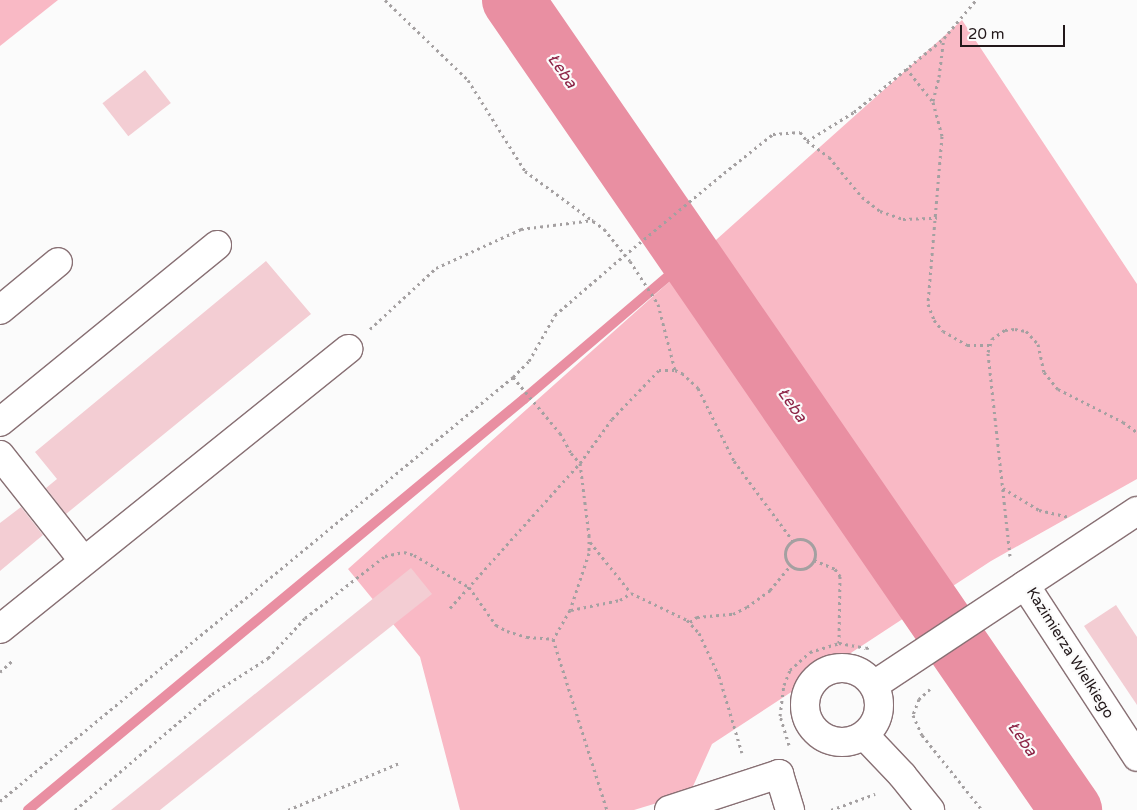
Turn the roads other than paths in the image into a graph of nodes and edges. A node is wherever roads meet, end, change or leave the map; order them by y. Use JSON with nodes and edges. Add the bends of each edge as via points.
{"nodes":[{"id":1,"x":217,"y":245,"type":"dead end"},
{"id":2,"x":58,"y":262,"type":"dead end"},
{"id":3,"x":0,"y":310,"type":"edge"},
{"id":4,"x":348,"y":349,"type":"road end"},
{"id":5,"x":0,"y":422,"type":"edge"},
{"id":6,"x":0,"y":455,"type":"edge"},
{"id":7,"x":1137,"y":510,"type":"edge"},
{"id":8,"x":83,"y":560,"type":"junction"},
{"id":9,"x":1018,"y":575,"type":"junction"},
{"id":10,"x":0,"y":629,"type":"edge"},
{"id":11,"x":874,"y":685,"type":"junction"},
{"id":12,"x":865,"y":736,"type":"junction"},
{"id":13,"x":1137,"y":758,"type":"edge"},
{"id":14,"x":669,"y":810,"type":"edge"},
{"id":15,"x":790,"y":810,"type":"edge"},
{"id":16,"x":930,"y":810,"type":"edge"}],
"edges":[{"from":1,"to":5,"type":"street"},
{"from":2,"to":3,"type":"street"},
{"from":4,"to":8,"type":"street"},
{"from":6,"to":8,"type":"street"},
{"from":7,"to":9,"type":"street","name":"Kazimierza Wielkiego"},
{"from":8,"to":10,"type":"street"},
{"from":9,"to":11,"type":"street","via":[[993,606]]},
{"from":9,"to":13,"type":"street","name":"Kazimierza Wielkiego"},
{"from":11,"to":12,"type":"street","via":[[880,703],[877,721]]},
{"from":11,"to":12,"type":"street","via":[[864,674],[850,668],[835,668],[810,684],[805,699],[805,714],[811,728],[822,738],[836,743],[852,742]]},
{"from":12,"to":16,"type":"street"},
{"from":14,"to":15,"type":"street","via":[[779,774]]}]}
